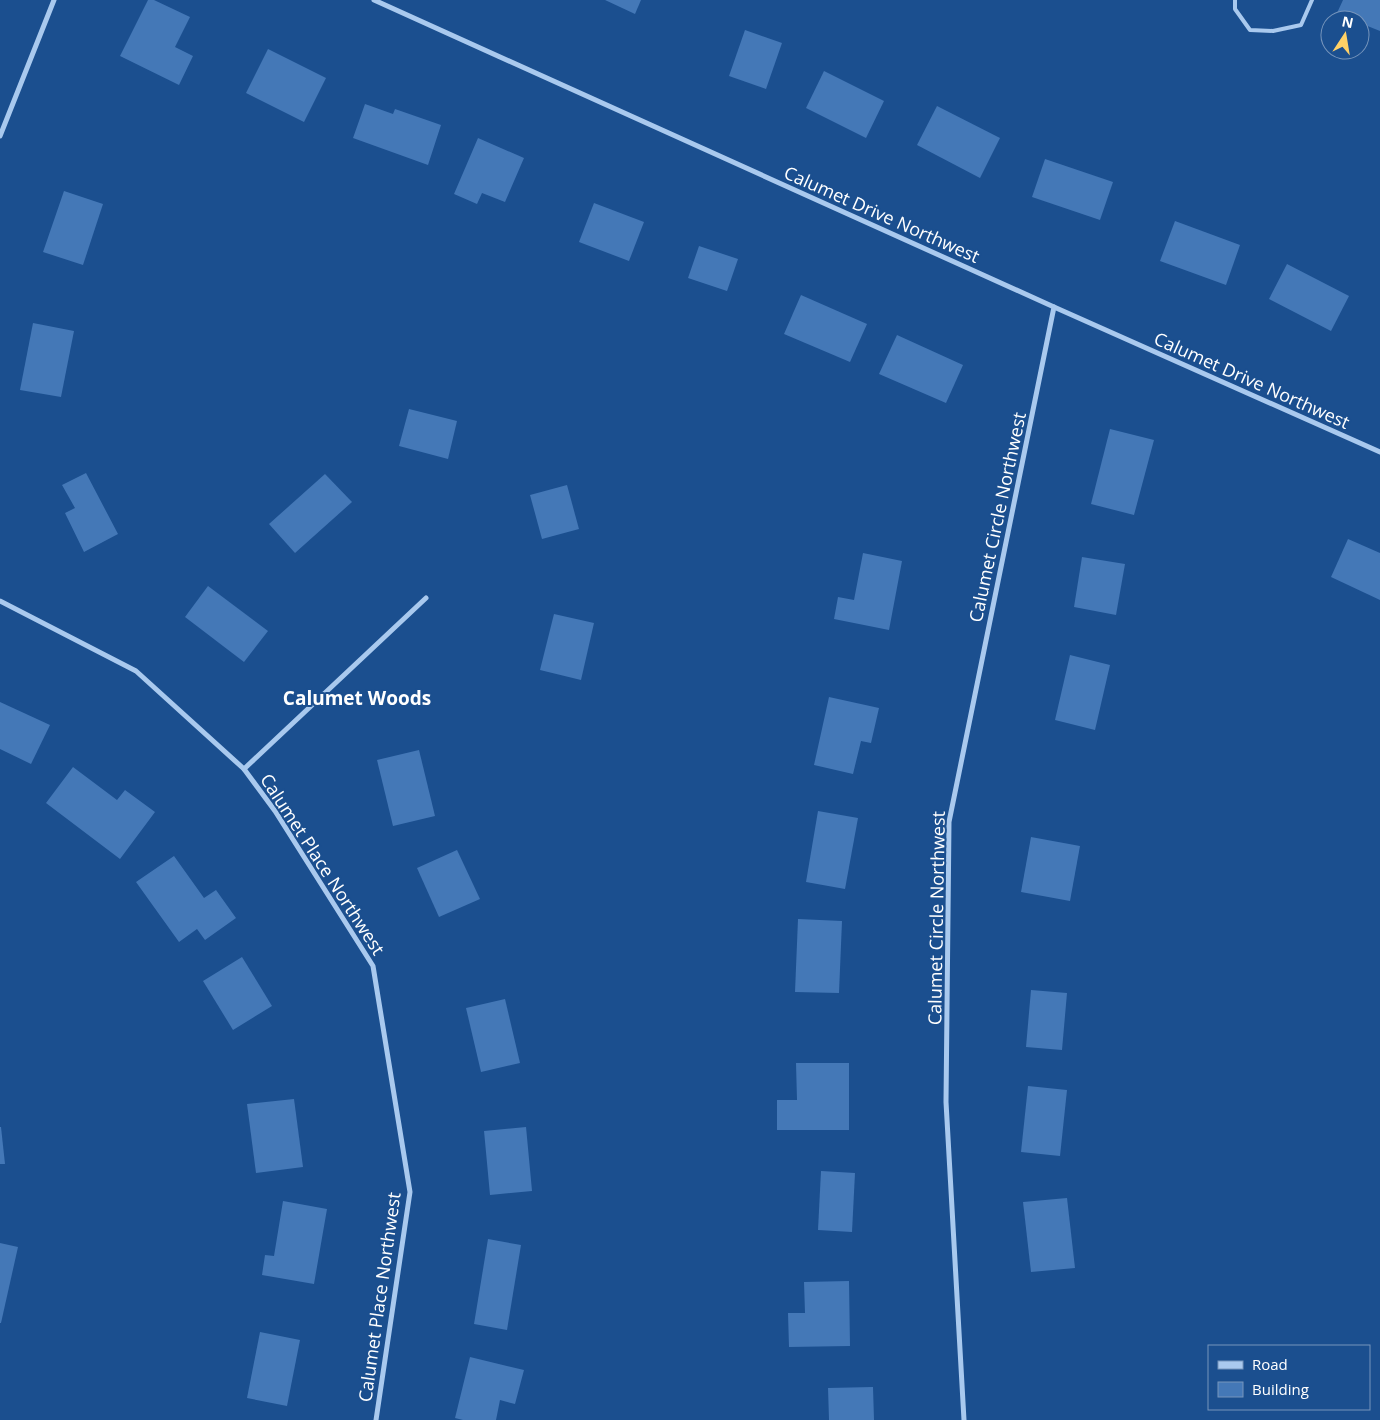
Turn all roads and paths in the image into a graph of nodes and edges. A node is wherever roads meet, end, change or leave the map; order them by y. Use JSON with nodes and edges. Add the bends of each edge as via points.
{"nodes":[{"id":1,"x":54,"y":0,"type":"edge"},
{"id":2,"x":374,"y":0,"type":"edge"},
{"id":3,"x":1235,"y":0,"type":"edge"},
{"id":4,"x":1312,"y":0,"type":"edge"},
{"id":5,"x":0,"y":136,"type":"edge"},
{"id":6,"x":1054,"y":307,"type":"junction"},
{"id":7,"x":1380,"y":452,"type":"edge"},
{"id":8,"x":426,"y":598,"type":"dead end"},
{"id":9,"x":0,"y":601,"type":"edge"},
{"id":10,"x":244,"y":768,"type":"junction"},
{"id":11,"x":376,"y":1420,"type":"edge"},
{"id":12,"x":964,"y":1420,"type":"edge"}],
"edges":[{"from":1,"to":5,"type":"street"},
{"from":2,"to":6,"type":"street","name":"Calumet Drive Northwest"},
{"from":3,"to":4,"type":"lane","via":[[1235,9],[1250,30],[1273,31],[1301,25]]},
{"from":6,"to":7,"type":"street","name":"Calumet Drive Northwest"},
{"from":6,"to":12,"type":"street","name":"Calumet Circle Northwest","via":[[949,822],[946,1102]]},
{"from":8,"to":10,"type":"street"},
{"from":9,"to":10,"type":"street","name":"Calumet Place Northwest","via":[[136,671]]},
{"from":10,"to":11,"type":"street","name":"Calumet Place Northwest","via":[[275,811],[373,966],[410,1192]]}]}
